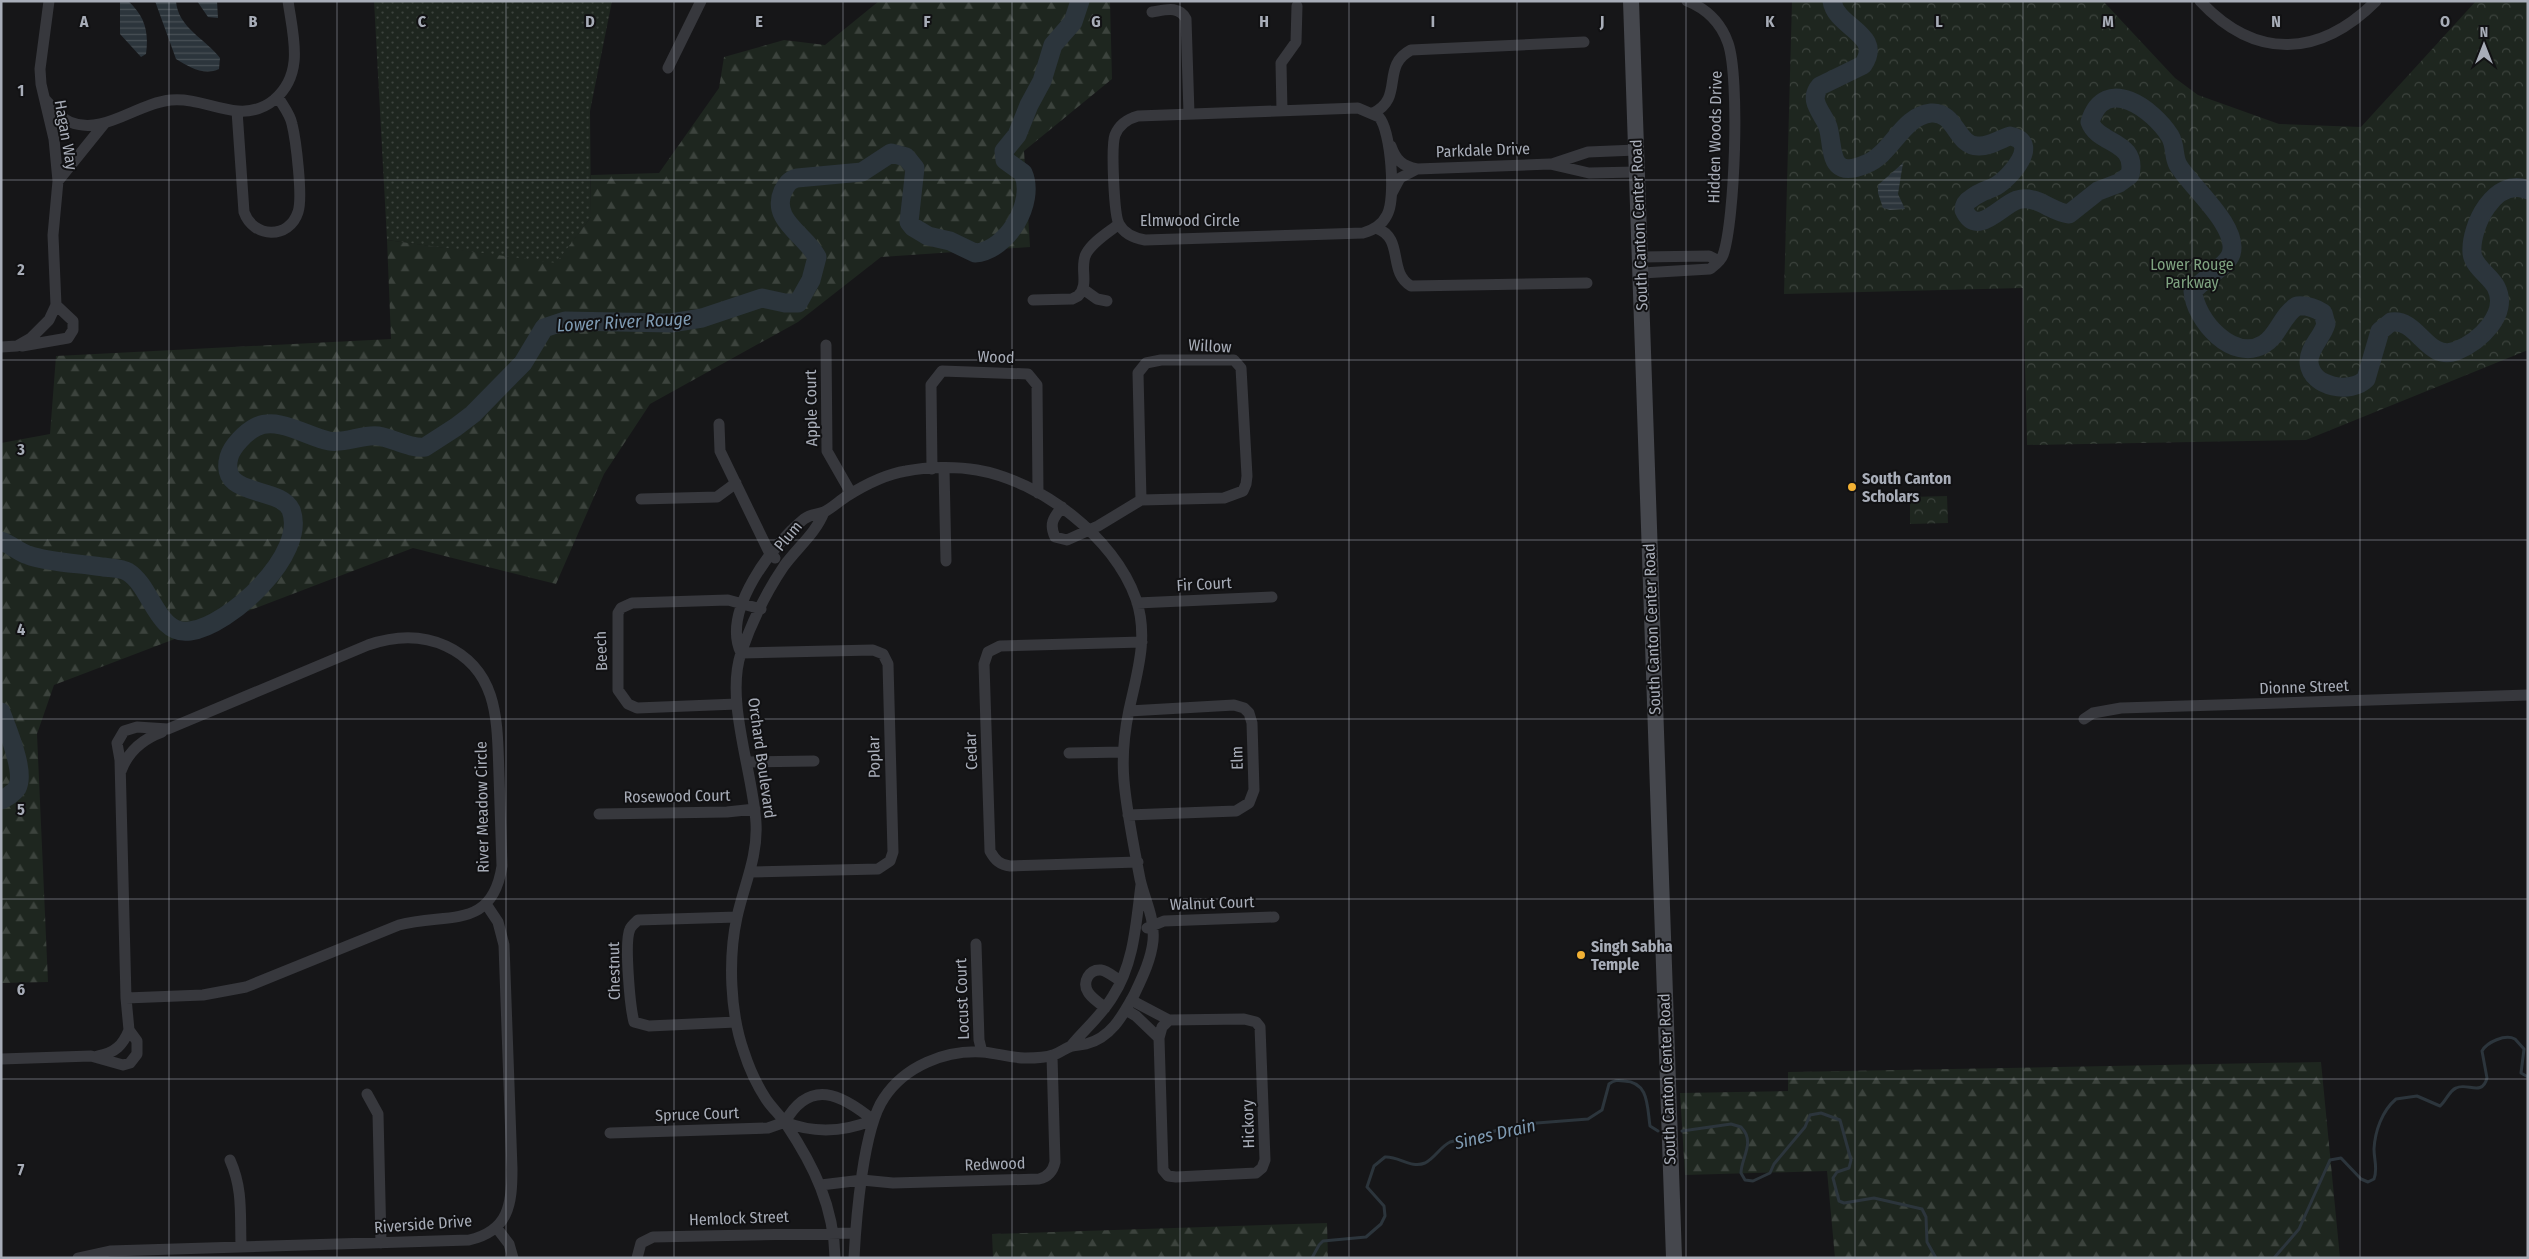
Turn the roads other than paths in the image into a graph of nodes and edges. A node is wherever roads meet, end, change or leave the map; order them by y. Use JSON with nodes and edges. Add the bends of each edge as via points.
{"nodes":[{"id":1,"x":49,"y":1,"type":"edge"},
{"id":2,"x":288,"y":1,"type":"edge"},
{"id":3,"x":701,"y":1,"type":"edge"},
{"id":4,"x":1631,"y":1,"type":"edge"},
{"id":5,"x":1687,"y":1,"type":"edge"},
{"id":6,"x":2200,"y":1,"type":"edge"},
{"id":7,"x":2376,"y":1,"type":"edge"},
{"id":8,"x":1297,"y":6,"type":"dead end"},
{"id":9,"x":1152,"y":12,"type":"dead end"},
{"id":10,"x":1584,"y":42,"type":"dead end"},
{"id":11,"x":668,"y":68,"type":"dead end"},
{"id":12,"x":278,"y":97,"type":"junction"},
{"id":13,"x":44,"y":98,"type":"junction"},
{"id":14,"x":237,"y":111,"type":"junction"},
{"id":15,"x":1282,"y":111,"type":"junction"},
{"id":16,"x":1373,"y":113,"type":"junction"},
{"id":17,"x":1189,"y":114,"type":"junction"},
{"id":18,"x":104,"y":124,"type":"junction"},
{"id":19,"x":1388,"y":137,"type":"junction"},
{"id":20,"x":1636,"y":150,"type":"junction"},
{"id":21,"x":1550,"y":164,"type":"junction"},
{"id":22,"x":1417,"y":169,"type":"junction"},
{"id":23,"x":1636,"y":172,"type":"junction"},
{"id":24,"x":58,"y":181,"type":"junction"},
{"id":25,"x":1390,"y":197,"type":"junction"},
{"id":26,"x":1119,"y":224,"type":"junction"},
{"id":27,"x":1376,"y":228,"type":"junction"},
{"id":28,"x":1720,"y":261,"type":"junction"},
{"id":29,"x":1641,"y":265,"type":"junction"},
{"id":30,"x":1587,"y":283,"type":"dead end"},
{"id":31,"x":1083,"y":289,"type":"junction"},
{"id":32,"x":1033,"y":300,"type":"dead end"},
{"id":33,"x":1107,"y":301,"type":"dead end"},
{"id":34,"x":56,"y":305,"type":"junction"},
{"id":35,"x":18,"y":346,"type":"junction"},
{"id":36,"x":826,"y":346,"type":"dead end"},
{"id":37,"x":1,"y":347,"type":"edge"},
{"id":38,"x":719,"y":424,"type":"dead end"},
{"id":39,"x":932,"y":469,"type":"junction"},
{"id":40,"x":944,"y":469,"type":"junction"},
{"id":41,"x":736,"y":483,"type":"junction"},
{"id":42,"x":850,"y":493,"type":"junction"},
{"id":43,"x":1038,"y":493,"type":"junction"},
{"id":44,"x":641,"y":499,"type":"dead end"},
{"id":45,"x":1141,"y":500,"type":"junction"},
{"id":46,"x":1062,"y":507,"type":"junction"},
{"id":47,"x":824,"y":512,"type":"junction"},
{"id":48,"x":1088,"y":528,"type":"junction"},
{"id":49,"x":770,"y":554,"type":"junction"},
{"id":50,"x":946,"y":561,"type":"dead end"},
{"id":51,"x":785,"y":565,"type":"junction"},
{"id":52,"x":1272,"y":597,"type":"dead end"},
{"id":53,"x":1137,"y":602,"type":"junction"},
{"id":54,"x":743,"y":604,"type":"junction"},
{"id":55,"x":760,"y":609,"type":"junction"},
{"id":56,"x":1142,"y":642,"type":"junction"},
{"id":57,"x":741,"y":653,"type":"junction"},
{"id":58,"x":2528,"y":695,"type":"edge"},
{"id":59,"x":737,"y":704,"type":"junction"},
{"id":60,"x":1129,"y":711,"type":"junction"},
{"id":61,"x":2084,"y":718,"type":"dead end"},
{"id":62,"x":168,"y":729,"type":"junction"},
{"id":63,"x":1124,"y":752,"type":"junction"},
{"id":64,"x":1069,"y":753,"type":"dead end"},
{"id":65,"x":814,"y":761,"type":"dead end"},
{"id":66,"x":748,"y":762,"type":"junction"},
{"id":67,"x":120,"y":776,"type":"junction"},
{"id":68,"x":755,"y":809,"type":"junction"},
{"id":69,"x":599,"y":814,"type":"dead end"},
{"id":70,"x":1128,"y":816,"type":"junction"},
{"id":71,"x":1138,"y":862,"type":"junction"},
{"id":72,"x":751,"y":872,"type":"junction"},
{"id":73,"x":1141,"y":883,"type":"junction"},
{"id":74,"x":486,"y":904,"type":"junction"},
{"id":75,"x":737,"y":917,"type":"junction"},
{"id":76,"x":1274,"y":917,"type":"dead end"},
{"id":77,"x":1153,"y":927,"type":"junction"},
{"id":78,"x":1135,"y":929,"type":"junction"},
{"id":79,"x":976,"y":944,"type":"dead end"},
{"id":80,"x":1121,"y":981,"type":"junction"},
{"id":81,"x":1113,"y":997,"type":"junction"},
{"id":82,"x":126,"y":998,"type":"junction"},
{"id":83,"x":1128,"y":1005,"type":"junction"},
{"id":84,"x":1105,"y":1008,"type":"junction"},
{"id":85,"x":1168,"y":1020,"type":"junction"},
{"id":86,"x":736,"y":1022,"type":"junction"},
{"id":87,"x":130,"y":1030,"type":"junction"},
{"id":88,"x":1159,"y":1038,"type":"junction"},
{"id":89,"x":1071,"y":1046,"type":"junction"},
{"id":90,"x":982,"y":1052,"type":"junction"},
{"id":91,"x":98,"y":1056,"type":"junction"},
{"id":92,"x":1052,"y":1056,"type":"junction"},
{"id":93,"x":1,"y":1059,"type":"edge"},
{"id":94,"x":367,"y":1094,"type":"dead end"},
{"id":95,"x":873,"y":1120,"type":"junction"},
{"id":96,"x":785,"y":1122,"type":"junction"},
{"id":97,"x":610,"y":1132,"type":"dead end"},
{"id":98,"x":230,"y":1160,"type":"dead end"},
{"id":99,"x":862,"y":1180,"type":"junction"},
{"id":100,"x":821,"y":1185,"type":"junction"},
{"id":101,"x":496,"y":1227,"type":"junction"},
{"id":102,"x":834,"y":1232,"type":"junction"},
{"id":103,"x":855,"y":1233,"type":"junction"},
{"id":104,"x":381,"y":1243,"type":"junction"},
{"id":105,"x":241,"y":1245,"type":"junction"},
{"id":106,"x":78,"y":1258,"type":"edge"},
{"id":107,"x":513,"y":1258,"type":"edge"},
{"id":108,"x":637,"y":1258,"type":"edge"},
{"id":109,"x":835,"y":1258,"type":"edge"},
{"id":110,"x":854,"y":1258,"type":"edge"},
{"id":111,"x":1674,"y":1258,"type":"edge"}],
"edges":[{"from":1,"to":13,"type":"street","name":"Hagan Way","via":[[41,54]]},
{"from":2,"to":12,"type":"street","via":[[295,63],[286,87]]},
{"from":3,"to":11,"type":"street"},
{"from":4,"to":20,"type":"main road","name":"South Canton Center Road"},
{"from":5,"to":28,"type":"street","name":"Hidden Woods Drive","via":[[1715,19],[1724,32],[1732,59],[1733,184],[1729,227]]},
{"from":6,"to":7,"type":"street","via":[[2214,17],[2236,32],[2260,41],[2286,44],[2314,41],[2340,31],[2362,16]]},
{"from":8,"to":15,"type":"street","via":[[1296,42],[1281,63]]},
{"from":9,"to":17,"type":"street","via":[[1176,10],[1186,19]]},
{"from":10,"to":16,"type":"street","via":[[1411,50],[1398,60],[1394,68],[1387,104]]},
{"from":12,"to":14,"type":"street","via":[[256,110]]},
{"from":12,"to":14,"type":"street","via":[[292,124],[300,202],[289,227],[278,232],[258,229],[244,212]]},
{"from":13,"to":18,"type":"street","via":[[69,122],[84,126]]},
{"from":13,"to":24,"type":"street","name":"Hagan Way","via":[[54,139]]},
{"from":14,"to":18,"type":"street","via":[[193,100],[171,100],[146,105]]},
{"from":15,"to":16,"type":"street","name":"Elmwood Circle","via":[[1358,108]]},
{"from":15,"to":17,"type":"street","name":"Elmwood Circle"},
{"from":16,"to":19,"type":"street","via":[[1382,121]]},
{"from":17,"to":26,"type":"street","name":"Elmwood Circle","via":[[1138,116],[1119,128],[1113,142],[1115,211]]},
{"from":18,"to":24,"type":"street"},
{"from":19,"to":22,"type":"street","via":[[1398,160]]},
{"from":19,"to":25,"type":"street"},
{"from":20,"to":21,"type":"street","name":"Parkdale Drive","via":[[1588,152]]},
{"from":20,"to":23,"type":"main road","name":"South Canton Center Road"},
{"from":21,"to":22,"type":"street","name":"Parkdale Drive"},
{"from":21,"to":23,"type":"street","name":"Parkdale Drive","via":[[1589,173]]},
{"from":22,"to":25,"type":"street","via":[[1400,178]]},
{"from":23,"to":29,"type":"main road","name":"South Canton Center Road"},
{"from":24,"to":34,"type":"street","name":"Hagan Way","via":[[52,235]]},
{"from":25,"to":27,"type":"street","via":[[1388,214]]},
{"from":26,"to":27,"type":"street","name":"Elmwood Circle","via":[[1130,235],[1144,240],[1364,233]]},
{"from":26,"to":31,"type":"street","via":[[1086,254]]},
{"from":27,"to":30,"type":"street","via":[[1390,235],[1398,271],[1411,286]]},
{"from":28,"to":29,"type":"street","via":[[1709,256]]},
{"from":28,"to":29,"type":"street","via":[[1710,269]]},
{"from":29,"to":111,"type":"main road","name":"South Canton Center Road"},
{"from":31,"to":32,"type":"street","via":[[1072,299]]},
{"from":31,"to":33,"type":"street","via":[[1097,299]]},
{"from":34,"to":35,"type":"street","via":[[40,330]]},
{"from":34,"to":35,"type":"street","via":[[73,321],[73,330],[68,338]]},
{"from":35,"to":37,"type":"street"},
{"from":36,"to":42,"type":"street","name":"Apple Court","via":[[827,451]]},
{"from":38,"to":41,"type":"street","via":[[720,451]]},
{"from":39,"to":40,"type":"street","name":"Orchard Boulevard"},
{"from":39,"to":42,"type":"street","name":"Orchard Boulevard","via":[[902,471]]},
{"from":39,"to":43,"type":"street","name":"Wood","via":[[932,385],[942,371],[1028,374],[1037,385]]},
{"from":40,"to":43,"type":"street","name":"Orchard Boulevard","via":[[976,470]]},
{"from":40,"to":50,"type":"street"},
{"from":41,"to":44,"type":"street","via":[[718,497]]},
{"from":41,"to":49,"type":"street"},
{"from":42,"to":47,"type":"street","name":"Orchard Boulevard"},
{"from":43,"to":46,"type":"street","name":"Orchard Boulevard"},
{"from":45,"to":45,"type":"street","name":"Willow","via":[[1224,498],[1243,491],[1247,476],[1243,386],[1241,368],[1234,360],[1161,360],[1146,363],[1138,373]]},
{"from":45,"to":48,"type":"street","name":"Willow","via":[[1098,526]]},
{"from":46,"to":48,"type":"street","name":"Orchard Boulevard"},
{"from":46,"to":48,"type":"street","name":"Willow","via":[[1051,527],[1055,536],[1067,540]]},
{"from":47,"to":49,"type":"street","name":"Orchard Boulevard","via":[[808,515]]},
{"from":47,"to":51,"type":"street","name":"Plum","via":[[819,524]]},
{"from":48,"to":53,"type":"street","name":"Orchard Boulevard","via":[[1119,564]]},
{"from":49,"to":51,"type":"street","name":"Plum"},
{"from":49,"to":54,"type":"street","name":"Orchard Boulevard"},
{"from":51,"to":55,"type":"street","name":"Orchard Boulevard"},
{"from":52,"to":53,"type":"street","name":"Fir Court"},
{"from":53,"to":56,"type":"street","name":"Orchard Boulevard"},
{"from":54,"to":55,"type":"street","name":"Beech"},
{"from":54,"to":57,"type":"street","name":"Orchard Boulevard","via":[[736,633]]},
{"from":54,"to":59,"type":"street","name":"Beech","via":[[728,600],[632,603],[621,608],[616,620],[618,690],[628,704],[637,708]]},
{"from":55,"to":57,"type":"street","name":"Orchard Boulevard"},
{"from":56,"to":60,"type":"street","name":"Orchard Boulevard","via":[[1139,672]]},
{"from":56,"to":71,"type":"street","name":"Cedar","via":[[1000,646],[988,652],[984,664],[990,851],[993,857],[1010,866]]},
{"from":57,"to":59,"type":"street","name":"Orchard Boulevard","via":[[736,680]]},
{"from":57,"to":72,"type":"street","name":"Poplar","via":[[873,650],[883,654],[888,664],[893,852],[890,861],[878,869]]},
{"from":58,"to":61,"type":"street","name":"Dionne Street","via":[[2120,708]]},
{"from":59,"to":66,"type":"street","name":"Orchard Boulevard"},
{"from":60,"to":63,"type":"street","name":"Orchard Boulevard"},
{"from":60,"to":70,"type":"street","name":"Elm","via":[[1230,705],[1244,708],[1252,720],[1254,790],[1249,804],[1236,810]]},
{"from":62,"to":67,"type":"street","name":"River Meadow Circle","via":[[139,744],[129,755]]},
{"from":62,"to":67,"type":"street","name":"River Meadow Circle","via":[[137,727],[124,731],[117,743]]},
{"from":62,"to":74,"type":"street","name":"River Meadow Circle","via":[[380,641],[414,637],[449,647],[482,676],[492,696],[496,717],[502,866],[496,890]]},
{"from":63,"to":64,"type":"street"},
{"from":63,"to":70,"type":"street","name":"Orchard Boulevard"},
{"from":65,"to":66,"type":"street"},
{"from":66,"to":68,"type":"street","name":"Orchard Boulevard"},
{"from":67,"to":82,"type":"street","name":"River Meadow Circle"},
{"from":68,"to":69,"type":"street","name":"Rosewood Court"},
{"from":68,"to":72,"type":"street","name":"Orchard Boulevard","via":[[756,842]]},
{"from":70,"to":71,"type":"street","name":"Orchard Boulevard"},
{"from":71,"to":73,"type":"street","name":"Orchard Boulevard"},
{"from":72,"to":75,"type":"street","name":"Orchard Boulevard"},
{"from":73,"to":77,"type":"street","name":"Orchard Boulevard","via":[[1151,910]]},
{"from":73,"to":78,"type":"street","name":"Orchard Boulevard"},
{"from":74,"to":82,"type":"street","via":[[464,917],[400,925],[246,988],[203,995]]},
{"from":74,"to":101,"type":"street","name":"Riverside Drive","via":[[498,922],[504,945],[512,1169],[510,1204]]},
{"from":75,"to":86,"type":"street","name":"Orchard Boulevard","via":[[731,954]]},
{"from":75,"to":86,"type":"street","name":"Chestnut","via":[[638,920],[629,929],[628,944],[630,1004],[634,1022],[649,1026]]},
{"from":76,"to":77,"type":"street","name":"Walnut Court","via":[[1164,921]]},
{"from":77,"to":78,"type":"street","name":"Walnut Court"},
{"from":77,"to":83,"type":"street","name":"Orchard Boulevard","via":[[1149,961]]},
{"from":78,"to":80,"type":"street","name":"Orchard Boulevard"},
{"from":79,"to":90,"type":"street","name":"Locust Court"},
{"from":80,"to":81,"type":"street","name":"Orchard Boulevard"},
{"from":80,"to":84,"type":"street","via":[[1101,970],[1087,977],[1087,991]]},
{"from":81,"to":83,"type":"street"},
{"from":81,"to":84,"type":"street","name":"Orchard Boulevard"},
{"from":82,"to":87,"type":"street","name":"River Meadow Circle"},
{"from":83,"to":85,"type":"street","name":"Hickory"},
{"from":83,"to":88,"type":"street"},
{"from":83,"to":89,"type":"street","name":"Orchard Boulevard","via":[[1119,1023],[1101,1036],[1089,1044]]},
{"from":84,"to":89,"type":"street","name":"Orchard Boulevard"},
{"from":85,"to":88,"type":"street","name":"Hickory"},
{"from":85,"to":88,"type":"street","name":"Hickory","via":[[1244,1019],[1256,1022],[1260,1027],[1265,1160],[1256,1173],[1176,1178],[1162,1170]]},
{"from":86,"to":96,"type":"street","name":"Orchard Boulevard","via":[[754,1077]]},
{"from":87,"to":91,"type":"street","via":[[120,1047]]},
{"from":87,"to":91,"type":"street","name":"River Meadow Circle","via":[[138,1046],[137,1054],[130,1063],[118,1065]]},
{"from":89,"to":92,"type":"street","name":"Orchard Boulevard"},
{"from":90,"to":92,"type":"street","name":"Orchard Boulevard","via":[[1025,1058]]},
{"from":90,"to":95,"type":"street","name":"Orchard Boulevard","via":[[953,1054],[921,1065],[890,1089]]},
{"from":91,"to":93,"type":"street"},
{"from":92,"to":99,"type":"street","name":"Redwood","via":[[1055,1162],[1047,1176],[1039,1179],[893,1184]]},
{"from":94,"to":104,"type":"street","via":[[378,1114]]},
{"from":95,"to":96,"type":"street","via":[[845,1129],[820,1131],[803,1130]]},
{"from":95,"to":96,"type":"street","via":[[855,1105],[824,1094],[802,1099]]},
{"from":95,"to":99,"type":"street","name":"Orchard Boulevard"},
{"from":96,"to":97,"type":"street","name":"Spruce Court","via":[[768,1128]]},
{"from":96,"to":100,"type":"street","name":"Orchard Boulevard"},
{"from":98,"to":105,"type":"street","via":[[239,1180]]},
{"from":99,"to":100,"type":"street","name":"Redwood"},
{"from":99,"to":103,"type":"street","name":"Orchard Boulevard"},
{"from":100,"to":102,"type":"street","name":"Orchard Boulevard"},
{"from":101,"to":104,"type":"street","name":"Riverside Drive","via":[[484,1236],[469,1240]]},
{"from":101,"to":107,"type":"street","via":[[509,1244]]},
{"from":102,"to":103,"type":"street","name":"Hemlock Street"},
{"from":102,"to":108,"type":"street","name":"Hemlock Street","via":[[653,1237],[641,1243]]},
{"from":102,"to":109,"type":"street","name":"Orchard Boulevard"},
{"from":103,"to":110,"type":"street","name":"Orchard Boulevard"},
{"from":104,"to":105,"type":"street","name":"Riverside Drive"},
{"from":105,"to":106,"type":"street","name":"Riverside Drive","via":[[110,1250]]}]}
